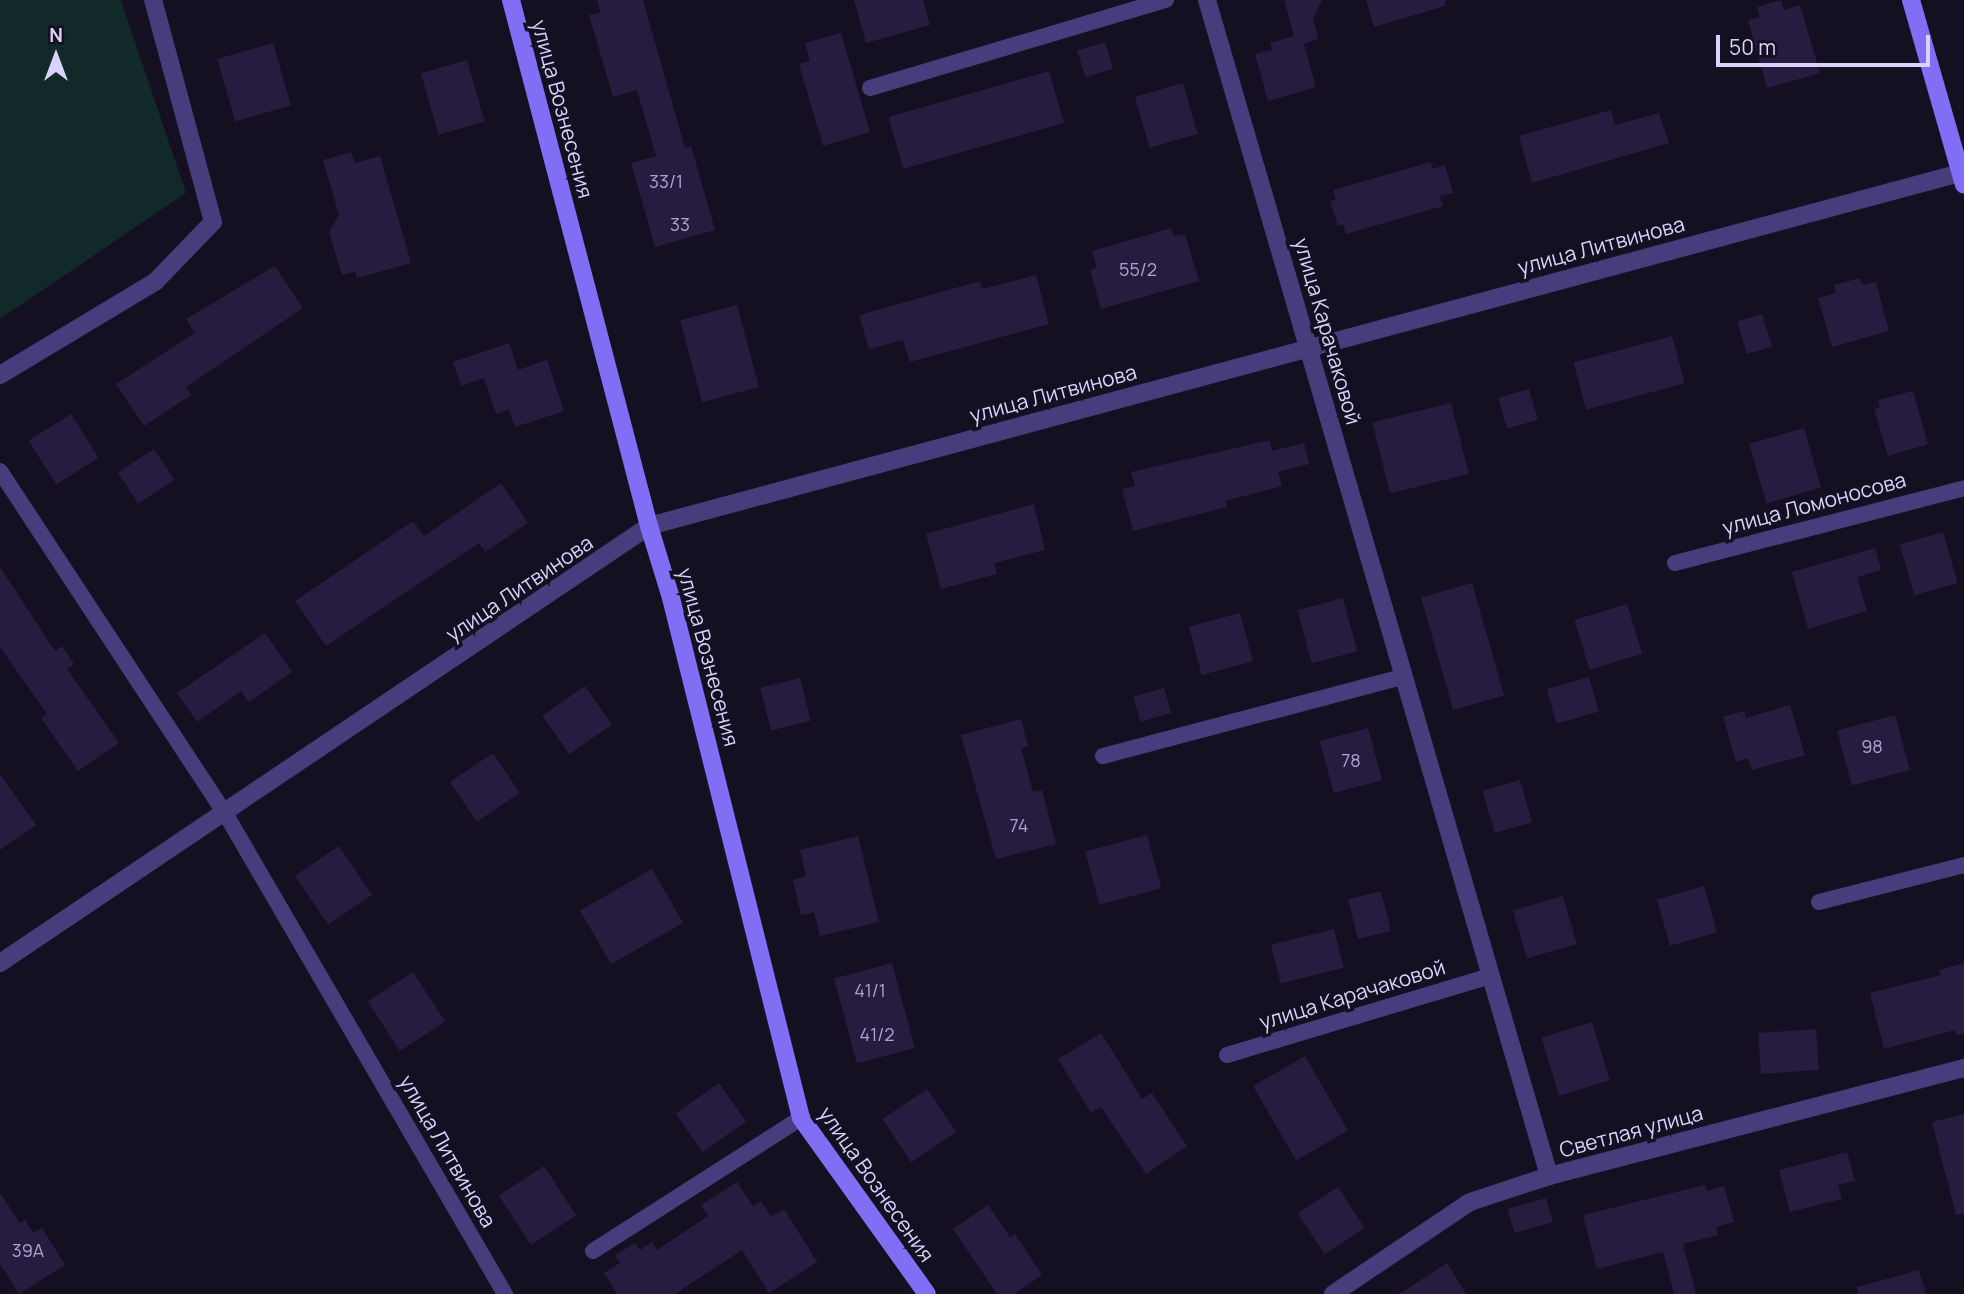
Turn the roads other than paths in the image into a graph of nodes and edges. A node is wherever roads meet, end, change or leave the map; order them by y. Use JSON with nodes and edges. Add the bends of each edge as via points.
{"nodes":[{"id":1,"x":153,"y":0,"type":"edge"},
{"id":2,"x":511,"y":0,"type":"edge"},
{"id":3,"x":1166,"y":0,"type":"edge"},
{"id":4,"x":1207,"y":0,"type":"edge"},
{"id":5,"x":1911,"y":0,"type":"edge"},
{"id":6,"x":870,"y":88,"type":"dead end"},
{"id":7,"x":1963,"y":176,"type":"edge"},
{"id":8,"x":1309,"y":346,"type":"junction"},
{"id":9,"x":0,"y":374,"type":"edge"},
{"id":10,"x":0,"y":471,"type":"edge"},
{"id":11,"x":1964,"y":488,"type":"edge"},
{"id":12,"x":649,"y":526,"type":"junction"},
{"id":13,"x":1675,"y":563,"type":"dead end"},
{"id":14,"x":1405,"y":676,"type":"junction"},
{"id":15,"x":1103,"y":756,"type":"dead end"},
{"id":16,"x":225,"y":813,"type":"junction"},
{"id":17,"x":1964,"y":865,"type":"edge"},
{"id":18,"x":1819,"y":902,"type":"dead end"},
{"id":19,"x":0,"y":963,"type":"edge"},
{"id":20,"x":1490,"y":976,"type":"junction"},
{"id":21,"x":1227,"y":1055,"type":"dead end"},
{"id":22,"x":1964,"y":1068,"type":"edge"},
{"id":23,"x":801,"y":1118,"type":"junction"},
{"id":24,"x":1549,"y":1176,"type":"junction"},
{"id":25,"x":593,"y":1251,"type":"dead end"},
{"id":26,"x":505,"y":1294,"type":"edge"},
{"id":27,"x":927,"y":1294,"type":"edge"},
{"id":28,"x":1333,"y":1294,"type":"edge"}],
"edges":[{"from":1,"to":9,"type":"street","via":[[213,222],[155,282]]},
{"from":2,"to":12,"type":"street","name":"улица Вознесения"},
{"from":3,"to":6,"type":"lane"},
{"from":4,"to":8,"type":"street","name":"улица Карачаковой"},
{"from":5,"to":7,"type":"street"},
{"from":7,"to":8,"type":"street","name":"улица Литвинова"},
{"from":8,"to":12,"type":"street","name":"улица Литвинова"},
{"from":8,"to":14,"type":"street","name":"улица Карачаковой"},
{"from":10,"to":16,"type":"lane"},
{"from":11,"to":13,"type":"lane","name":"улица Ломоносова"},
{"from":12,"to":16,"type":"street","name":"улица Литвинова"},
{"from":12,"to":23,"type":"street","name":"улица Вознесения"},
{"from":14,"to":15,"type":"lane"},
{"from":14,"to":20,"type":"street","name":"улица Карачаковой"},
{"from":16,"to":19,"type":"street","name":"улица Литвинова"},
{"from":16,"to":26,"type":"lane","name":"улица Литвинова"},
{"from":17,"to":18,"type":"lane"},
{"from":20,"to":21,"type":"lane","name":"улица Карачаковой"},
{"from":20,"to":24,"type":"street","name":"улица Карачаковой"},
{"from":22,"to":24,"type":"street","name":"Светлая улица"},
{"from":23,"to":25,"type":"lane"},
{"from":23,"to":27,"type":"street","name":"улица Вознесения"},
{"from":24,"to":28,"type":"street","name":"Светлая улица","via":[[1470,1202]]}]}
